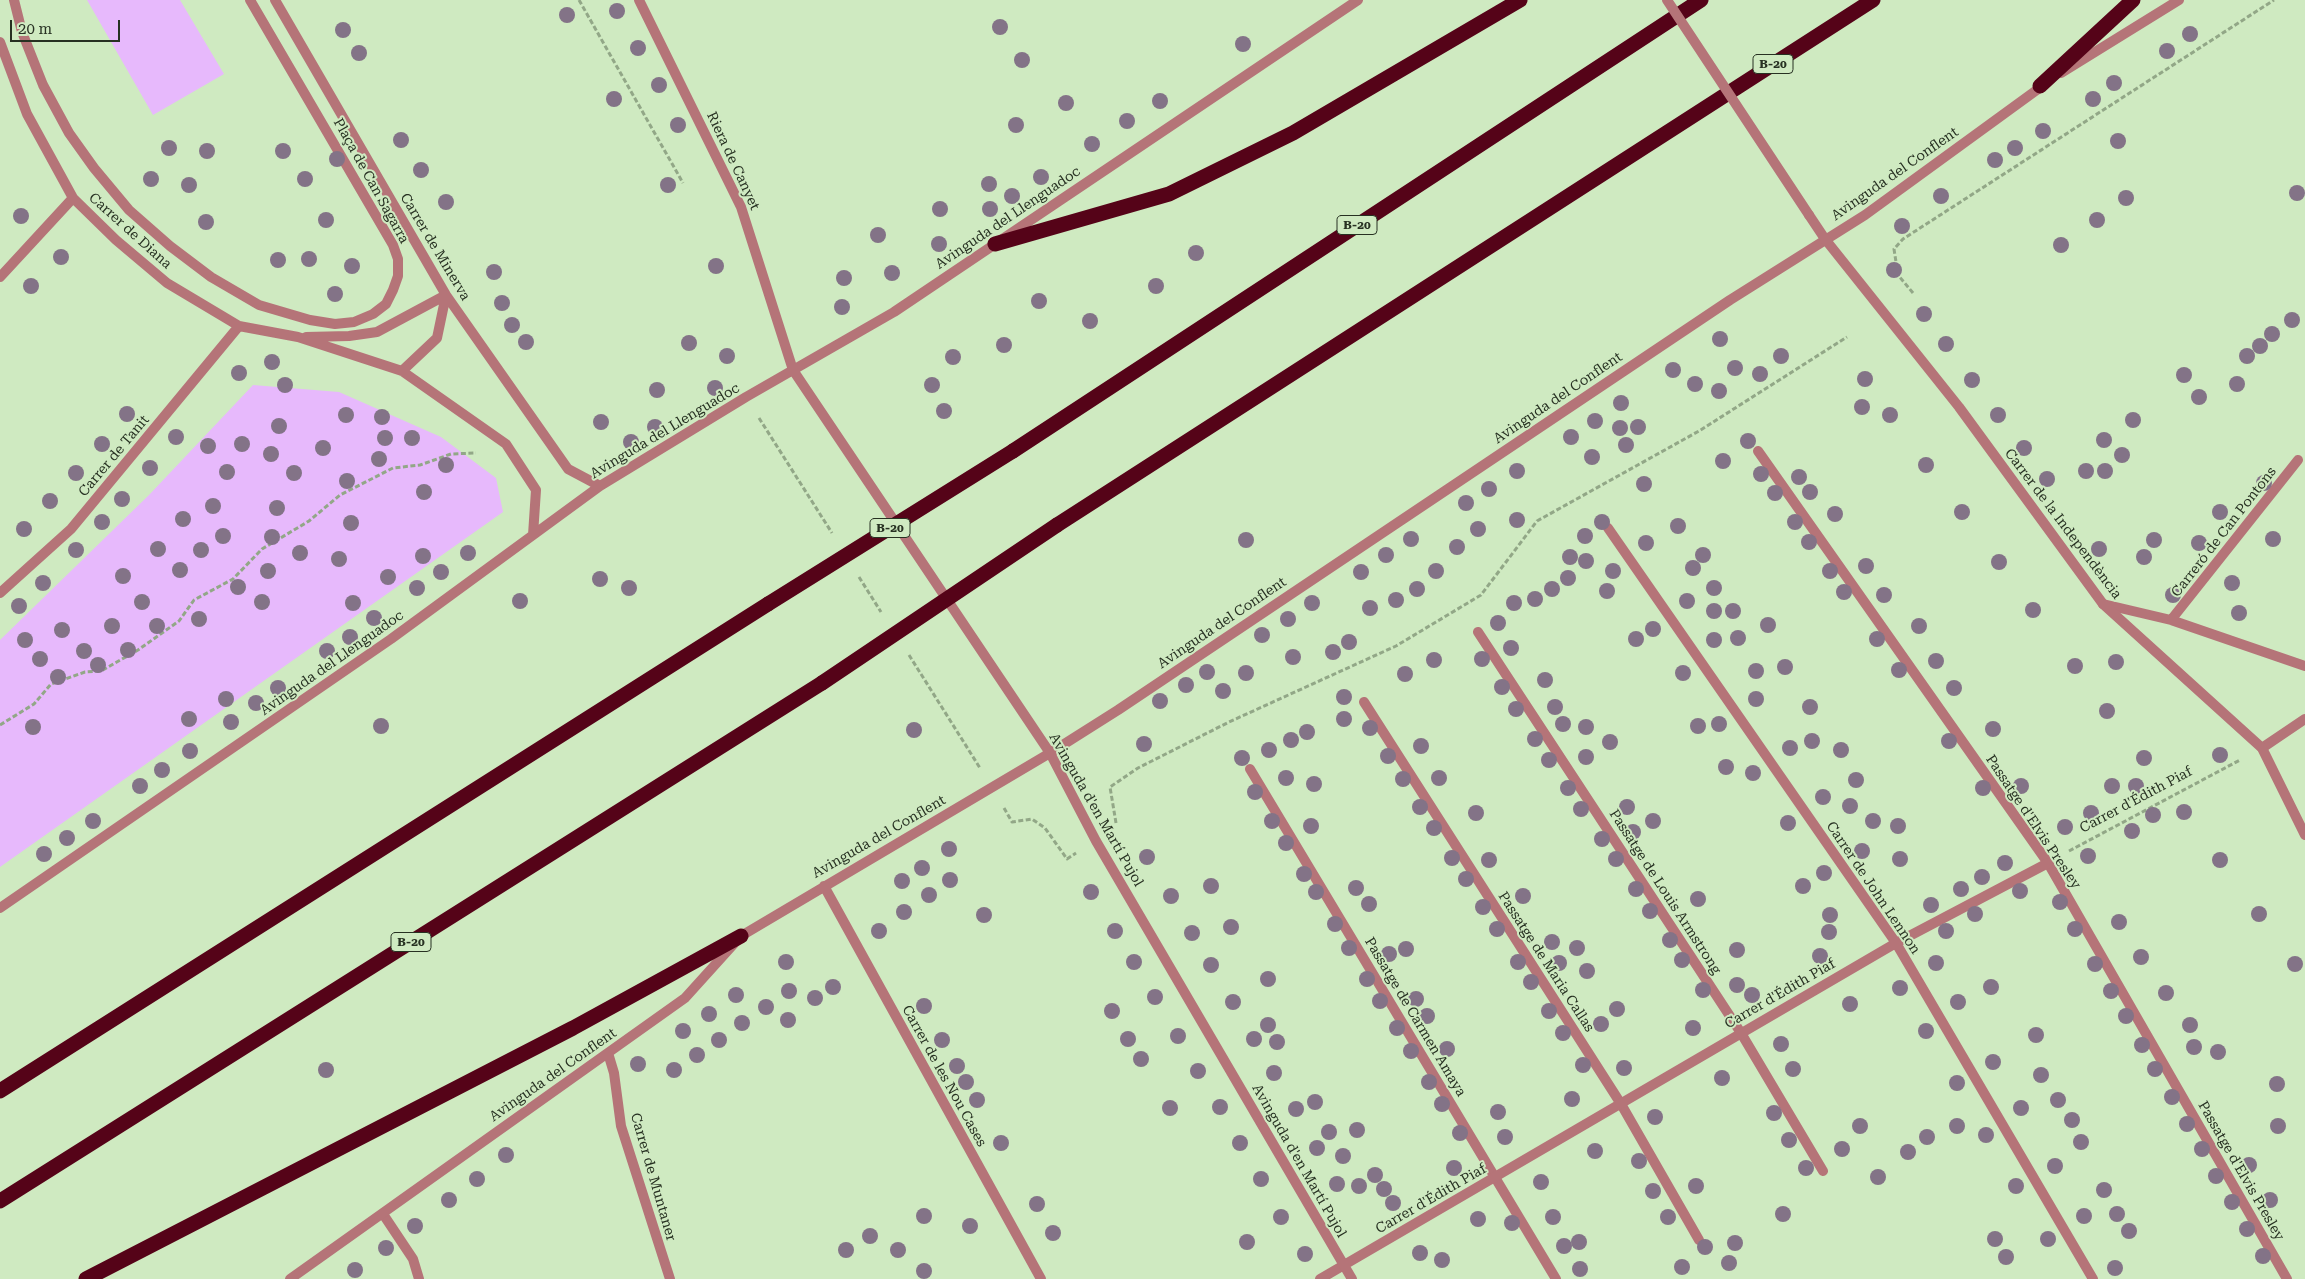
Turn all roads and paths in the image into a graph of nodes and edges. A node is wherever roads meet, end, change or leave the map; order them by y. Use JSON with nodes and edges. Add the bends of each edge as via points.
{"nodes":[{"id":1,"x":14,"y":0,"type":"edge"},
{"id":2,"x":250,"y":0,"type":"edge"},
{"id":3,"x":275,"y":0,"type":"edge"},
{"id":4,"x":579,"y":0,"type":"edge"},
{"id":5,"x":639,"y":0,"type":"edge"},
{"id":6,"x":1358,"y":0,"type":"edge"},
{"id":7,"x":1520,"y":0,"type":"edge"},
{"id":8,"x":1667,"y":0,"type":"edge"},
{"id":9,"x":1701,"y":0,"type":"edge"},
{"id":10,"x":1873,"y":0,"type":"edge"},
{"id":11,"x":2133,"y":0,"type":"edge"},
{"id":12,"x":2179,"y":0,"type":"edge"},
{"id":13,"x":2274,"y":0,"type":"edge"},
{"id":14,"x":0,"y":42,"type":"edge"},
{"id":15,"x":2040,"y":86,"type":"junction"},
{"id":16,"x":683,"y":183,"type":"dead end"},
{"id":17,"x":73,"y":198,"type":"junction"},
{"id":18,"x":1825,"y":239,"type":"junction"},
{"id":19,"x":995,"y":244,"type":"junction"},
{"id":20,"x":0,"y":276,"type":"edge"},
{"id":21,"x":1913,"y":293,"type":"dead end"},
{"id":22,"x":446,"y":295,"type":"junction"},
{"id":23,"x":239,"y":326,"type":"junction"},
{"id":24,"x":298,"y":337,"type":"junction"},
{"id":25,"x":1847,"y":337,"type":"dead end"},
{"id":26,"x":793,"y":370,"type":"junction"},
{"id":27,"x":402,"y":371,"type":"junction"},
{"id":28,"x":757,"y":415,"type":"dead end"},
{"id":29,"x":1758,"y":451,"type":"dead end"},
{"id":30,"x":484,"y":452,"type":"dead end"},
{"id":31,"x":2298,"y":460,"type":"dead end"},
{"id":32,"x":600,"y":486,"type":"junction"},
{"id":33,"x":1608,"y":528,"type":"dead end"},
{"id":34,"x":833,"y":534,"type":"dead end"},
{"id":35,"x":533,"y":535,"type":"junction"},
{"id":36,"x":854,"y":568,"type":"dead end"},
{"id":37,"x":0,"y":593,"type":"edge"},
{"id":38,"x":2103,"y":604,"type":"junction"},
{"id":39,"x":885,"y":618,"type":"dead end"},
{"id":40,"x":2171,"y":620,"type":"junction"},
{"id":41,"x":1478,"y":632,"type":"dead end"},
{"id":42,"x":906,"y":652,"type":"dead end"},
{"id":43,"x":2305,"y":666,"type":"edge"},
{"id":44,"x":1364,"y":702,"type":"dead end"},
{"id":45,"x":2305,"y":719,"type":"edge"},
{"id":46,"x":0,"y":725,"type":"edge"},
{"id":47,"x":2262,"y":748,"type":"junction"},
{"id":48,"x":1050,"y":753,"type":"junction"},
{"id":49,"x":975,"y":761,"type":"dead end"},
{"id":50,"x":1250,"y":769,"type":"dead end"},
{"id":51,"x":1004,"y":807,"type":"dead end"},
{"id":52,"x":1117,"y":829,"type":"dead end"},
{"id":53,"x":2305,"y":835,"type":"edge"},
{"id":54,"x":1082,"y":849,"type":"dead end"},
{"id":55,"x":2048,"y":863,"type":"junction"},
{"id":56,"x":824,"y":886,"type":"junction"},
{"id":57,"x":0,"y":908,"type":"edge"},
{"id":58,"x":741,"y":936,"type":"junction"},
{"id":59,"x":1896,"y":943,"type":"junction"},
{"id":60,"x":1741,"y":1033,"type":"junction"},
{"id":61,"x":608,"y":1053,"type":"junction"},
{"id":62,"x":0,"y":1092,"type":"edge"},
{"id":63,"x":1621,"y":1104,"type":"junction"},
{"id":64,"x":1823,"y":1171,"type":"dead end"},
{"id":65,"x":1496,"y":1177,"type":"junction"},
{"id":66,"x":0,"y":1201,"type":"edge"},
{"id":67,"x":382,"y":1214,"type":"junction"},
{"id":68,"x":1699,"y":1240,"type":"dead end"},
{"id":69,"x":1344,"y":1265,"type":"junction"},
{"id":70,"x":86,"y":1279,"type":"edge"},
{"id":71,"x":290,"y":1279,"type":"edge"},
{"id":72,"x":420,"y":1279,"type":"edge"},
{"id":73,"x":670,"y":1279,"type":"edge"},
{"id":74,"x":1041,"y":1279,"type":"edge"},
{"id":75,"x":1320,"y":1279,"type":"edge"},
{"id":76,"x":1352,"y":1279,"type":"edge"},
{"id":77,"x":1556,"y":1279,"type":"edge"},
{"id":78,"x":2093,"y":1279,"type":"edge"},
{"id":79,"x":2287,"y":1279,"type":"edge"}],
"edges":[{"from":1,"to":2,"type":"street","name":"Plaça de Can Sagarra","via":[[22,32],[51,100],[89,161],[129,210],[211,277],[251,301],[310,320],[335,324],[354,322],[386,304],[398,276],[398,259],[393,245]]},
{"from":3,"to":22,"type":"street","name":"Carrer de Minerva"},
{"from":4,"to":16,"type":"path"},
{"from":5,"to":26,"type":"street","name":"Riera de Canyet","via":[[741,207]]},
{"from":6,"to":19,"type":"street","name":"Avinguda del Llenguadoc"},
{"from":7,"to":19,"type":"highway","via":[[1293,132],[1169,194]]},
{"from":8,"to":18,"type":"street","name":"Carrer de la Independència","bridge":true},
{"from":9,"to":62,"type":"highway","number":"B-20","bridge":true,"via":[[1013,451]]},
{"from":10,"to":66,"type":"highway","number":"B-20","bridge":true,"via":[[1057,525],[822,683]]},
{"from":11,"to":15,"type":"highway"},
{"from":12,"to":15,"type":"street","name":"Avinguda del Conflent"},
{"from":13,"to":21,"type":"path","via":[[1903,239],[1894,248],[1898,275]]},
{"from":14,"to":17,"type":"street","name":"Carrer de Diana","via":[[28,114]]},
{"from":15,"to":18,"type":"street","name":"Avinguda del Conflent","via":[[1865,215]]},
{"from":17,"to":20,"type":"street"},
{"from":17,"to":23,"type":"street","name":"Carrer de Diana","via":[[167,283]]},
{"from":18,"to":38,"type":"street","name":"Carrer de la Independència","via":[[1959,407]]},
{"from":18,"to":48,"type":"street","name":"Avinguda del Conflent"},
{"from":19,"to":26,"type":"street","name":"Avinguda del Llenguadoc","via":[[894,312]]},
{"from":22,"to":24,"type":"street","name":"Carrer de Diana","via":[[378,332]]},
{"from":22,"to":27,"type":"street","via":[[437,338]]},
{"from":22,"to":32,"type":"street","name":"Carrer de Minerva","via":[[568,469]]},
{"from":23,"to":24,"type":"street","name":"Carrer de Diana"},
{"from":23,"to":37,"type":"street","name":"Carrer de Tanit","via":[[71,529]]},
{"from":24,"to":27,"type":"street","name":"Carrer de Diana"},
{"from":25,"to":52,"type":"path","via":[[1699,431],[1537,521],[1481,595],[1396,646],[1229,722],[1138,768],[1110,787]]},
{"from":26,"to":32,"type":"street","name":"Avinguda del Llenguadoc"},
{"from":26,"to":48,"type":"street","name":"Avinguda d'en Martí Pujol"},
{"from":27,"to":35,"type":"street","name":"Carrer de Diana","via":[[506,444],[536,490]]},
{"from":28,"to":34,"type":"path"},
{"from":29,"to":55,"type":"street","name":"Passatge d'Elvis Presley"},
{"from":30,"to":46,"type":"path","via":[[451,454],[420,465],[394,468],[340,495],[308,521],[262,549],[233,579],[194,600],[179,621],[138,650],[101,671],[85,672],[51,684],[34,704]]},
{"from":31,"to":40,"type":"street","name":"Carreró de Can Pontons"},
{"from":32,"to":35,"type":"street","name":"Avinguda del Llenguadoc"},
{"from":33,"to":59,"type":"street","name":"Carrer de John Lennon"},
{"from":35,"to":57,"type":"street","name":"Avinguda del Llenguadoc","via":[[391,638]]},
{"from":36,"to":39,"type":"path"},
{"from":38,"to":40,"type":"street"},
{"from":38,"to":47,"type":"street","name":"Carrer de la Independència"},
{"from":40,"to":43,"type":"street"},
{"from":41,"to":60,"type":"street","name":"Passatge de Louis Armstrong"},
{"from":42,"to":49,"type":"path"},
{"from":44,"to":63,"type":"street","name":"Passatge de Maria Callas"},
{"from":45,"to":47,"type":"street"},
{"from":47,"to":53,"type":"street","name":"Carrer de la Independència"},
{"from":47,"to":55,"type":"path","name":"Carrer d'Édith Piaf"},
{"from":48,"to":56,"type":"street","name":"Avinguda del Conflent"},
{"from":48,"to":69,"type":"street","name":"Avinguda d'en Martí Pujol","via":[[1096,841]]},
{"from":50,"to":65,"type":"street","name":"Passatge de Carmen Amaya"},
{"from":51,"to":54,"type":"path","via":[[1012,822],[1032,819],[1045,828],[1066,859]]},
{"from":55,"to":59,"type":"street","name":"Carrer d'Édith Piaf"},
{"from":55,"to":79,"type":"street","name":"Passatge d'Elvis Presley"},
{"from":56,"to":58,"type":"street","name":"Avinguda del Conflent"},
{"from":56,"to":74,"type":"street","name":"Carrer de les Nou Cases"},
{"from":58,"to":61,"type":"street","name":"Avinguda del Conflent","via":[[684,998]]},
{"from":58,"to":70,"type":"highway","via":[[573,1028]]},
{"from":59,"to":60,"type":"street","name":"Carrer d'Édith Piaf"},
{"from":59,"to":78,"type":"street","name":"Carrer de John Lennon"},
{"from":60,"to":63,"type":"street","name":"Carrer d'Édith Piaf"},
{"from":60,"to":64,"type":"street","name":"Passatge de Louis Armstrong"},
{"from":61,"to":67,"type":"street","name":"Avinguda del Conflent"},
{"from":61,"to":73,"type":"street","name":"Carrer de Muntaner","via":[[622,1126]]},
{"from":63,"to":65,"type":"street","name":"Carrer d'Édith Piaf"},
{"from":63,"to":68,"type":"street","name":"Passatge de Maria Callas"},
{"from":65,"to":69,"type":"street","name":"Carrer d'Édith Piaf"},
{"from":65,"to":77,"type":"street","name":"Passatge de Carmen Amaya"},
{"from":67,"to":71,"type":"street","name":"Avinguda del Conflent"},
{"from":67,"to":72,"type":"street","via":[[413,1259]]},
{"from":69,"to":75,"type":"street","name":"Carrer d'Édith Piaf"},
{"from":69,"to":76,"type":"street","name":"Avinguda d'en Martí Pujol"}]}
